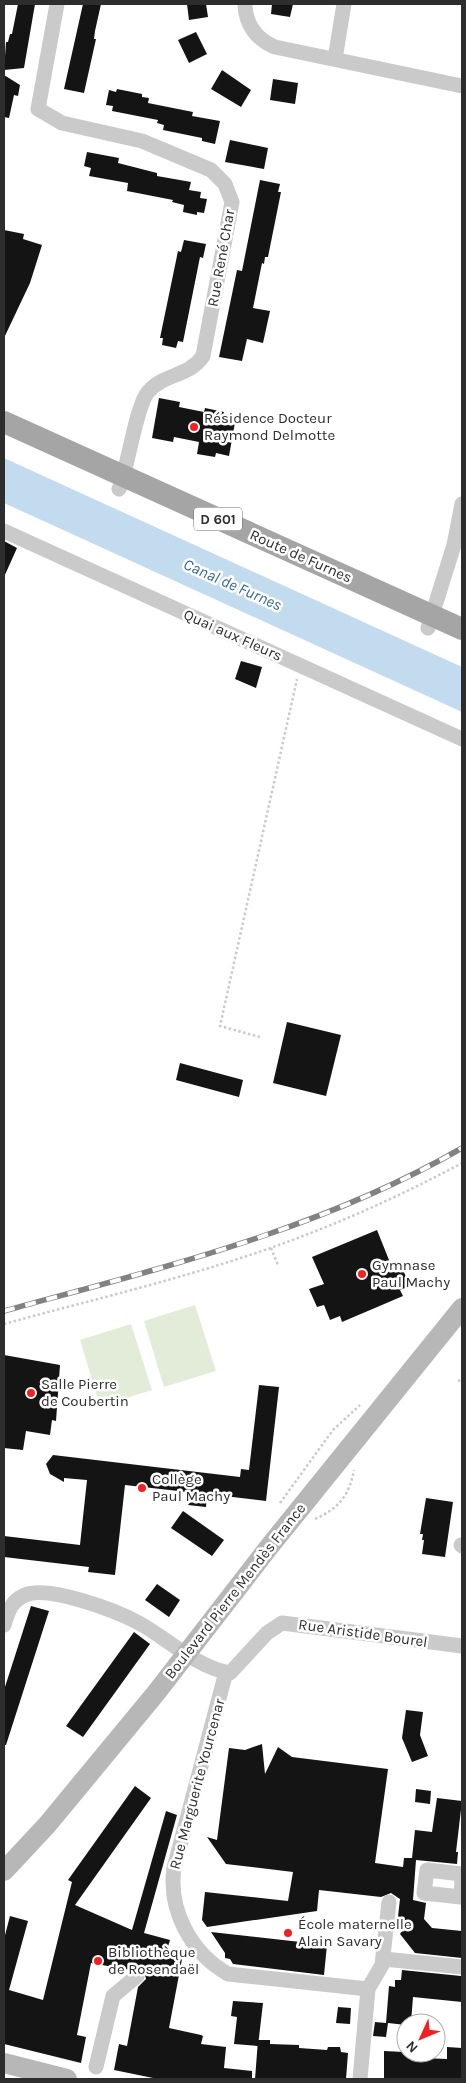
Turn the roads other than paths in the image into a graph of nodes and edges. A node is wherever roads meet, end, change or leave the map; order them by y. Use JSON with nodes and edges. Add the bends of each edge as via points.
{"nodes":[{"id":1,"x":58,"y":4,"type":"edge"},
{"id":2,"x":245,"y":4,"type":"edge"},
{"id":3,"x":344,"y":4,"type":"edge"},
{"id":4,"x":335,"y":60,"type":"junction"},
{"id":5,"x":462,"y":86,"type":"edge"},
{"id":6,"x":4,"y":422,"type":"edge"},
{"id":7,"x":4,"y":436,"type":"edge"},
{"id":8,"x":122,"y":483,"type":"junction"},
{"id":9,"x":462,"y":504,"type":"edge"},
{"id":10,"x":4,"y":531,"type":"edge"},
{"id":11,"x":430,"y":622,"type":"junction"},
{"id":12,"x":462,"y":637,"type":"edge"},
{"id":13,"x":462,"y":739,"type":"edge"},
{"id":14,"x":462,"y":1308,"type":"edge"},
{"id":15,"x":462,"y":1327,"type":"edge"},
{"id":16,"x":4,"y":1625,"type":"edge"},
{"id":17,"x":462,"y":1646,"type":"edge"},
{"id":18,"x":191,"y":1657,"type":"junction"},
{"id":19,"x":226,"y":1672,"type":"junction"},
{"id":20,"x":4,"y":1871,"type":"edge"},
{"id":21,"x":462,"y":1874,"type":"edge"},
{"id":22,"x":462,"y":1882,"type":"edge"},
{"id":23,"x":4,"y":1888,"type":"edge"},
{"id":24,"x":389,"y":1902,"type":"dead end"},
{"id":25,"x":384,"y":1959,"type":"junction"},
{"id":26,"x":462,"y":1968,"type":"edge"},
{"id":27,"x":137,"y":1976,"type":"dead end"},
{"id":28,"x":368,"y":1989,"type":"junction"},
{"id":29,"x":4,"y":2063,"type":"edge"},
{"id":30,"x":96,"y":2067,"type":"dead end"},
{"id":31,"x":60,"y":2079,"type":"edge"},
{"id":32,"x":360,"y":2079,"type":"edge"}],
"edges":[{"from":1,"to":8,"type":"street","name":"Rue René Char","via":[[38,110],[62,123],[142,141],[211,170],[225,184],[232,202],[202,356],[189,371],[162,380],[146,395]]},
{"from":2,"to":4,"type":"street","via":[[250,26],[267,43]]},
{"from":3,"to":4,"type":"street"},
{"from":4,"to":5,"type":"street"},
{"from":6,"to":8,"type":"main road","name":"Route de Furnes","number":"D 601"},
{"from":7,"to":8,"type":"main road","name":"Route de Furnes","number":"D 601"},
{"from":8,"to":11,"type":"main road","name":"Route de Furnes","number":"D 601"},
{"from":9,"to":11,"type":"street","via":[[454,545]]},
{"from":10,"to":13,"type":"street","name":"Quai aux Fleurs"},
{"from":11,"to":12,"type":"main road","name":"Route de Furnes","number":"D 601"},
{"from":14,"to":18,"type":"main road","name":"Boulevard Pierre Mendès France"},
{"from":15,"to":18,"type":"main road","name":"Boulevard Pierre Mendès France"},
{"from":16,"to":18,"type":"street","via":[[12,1604],[27,1594],[45,1593],[122,1616]]},
{"from":17,"to":19,"type":"street","name":"Rue Aristide Bourel","via":[[282,1623],[267,1633],[232,1672]]},
{"from":18,"to":19,"type":"street"},
{"from":18,"to":20,"type":"main road","name":"Boulevard Pierre Mendès France","via":[[156,1693],[51,1820]]},
{"from":18,"to":23,"type":"main road","name":"Boulevard Pierre Mendès France"},
{"from":19,"to":28,"type":"street","name":"Rue Marguerite Yourcenar","via":[[175,1861],[173,1894],[178,1915],[192,1941],[228,1974]]},
{"from":21,"to":22,"type":"street","via":[[427,1870],[424,1894],[461,1898]]},
{"from":24,"to":25,"type":"street"},
{"from":25,"to":26,"type":"street"},
{"from":25,"to":28,"type":"street"},
{"from":27,"to":30,"type":"street","via":[[112,1996]]},
{"from":28,"to":32,"type":"street"},
{"from":29,"to":31,"type":"main road"}]}
